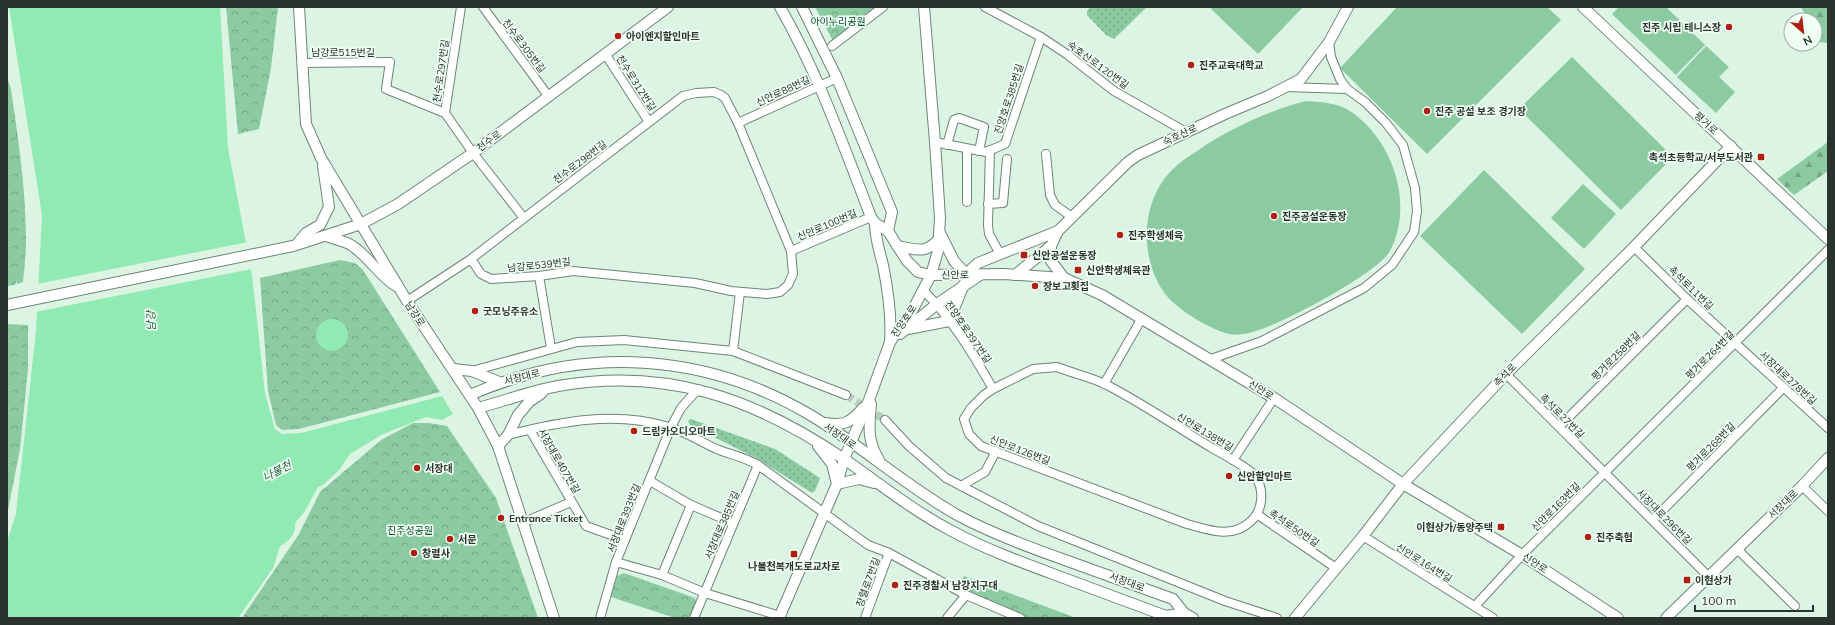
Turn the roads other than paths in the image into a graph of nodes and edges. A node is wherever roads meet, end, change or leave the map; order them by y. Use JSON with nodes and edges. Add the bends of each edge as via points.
{"nodes":[{"id":1,"x":299,"y":7,"type":"edge"},
{"id":2,"x":461,"y":7,"type":"edge"},
{"id":3,"x":483,"y":7,"type":"edge"},
{"id":4,"x":668,"y":7,"type":"edge"},
{"id":5,"x":780,"y":7,"type":"edge"},
{"id":6,"x":802,"y":7,"type":"edge"},
{"id":7,"x":883,"y":7,"type":"edge"},
{"id":8,"x":924,"y":7,"type":"edge"},
{"id":9,"x":985,"y":7,"type":"edge"},
{"id":10,"x":1348,"y":7,"type":"edge"},
{"id":11,"x":1583,"y":7,"type":"edge"},
{"id":12,"x":1041,"y":37,"type":"junction"},
{"id":13,"x":1329,"y":42,"type":"junction"},
{"id":14,"x":832,"y":46,"type":"dead end"},
{"id":15,"x":606,"y":55,"type":"junction"},
{"id":16,"x":302,"y":62,"type":"junction"},
{"id":17,"x":837,"y":78,"type":"junction"},
{"id":18,"x":819,"y":86,"type":"junction"},
{"id":19,"x":1286,"y":87,"type":"junction"},
{"id":20,"x":1347,"y":89,"type":"junction"},
{"id":21,"x":549,"y":97,"type":"junction"},
{"id":22,"x":445,"y":113,"type":"junction"},
{"id":23,"x":649,"y":122,"type":"junction"},
{"id":24,"x":738,"y":123,"type":"junction"},
{"id":25,"x":1186,"y":132,"type":"junction"},
{"id":26,"x":935,"y":142,"type":"junction"},
{"id":27,"x":947,"y":145,"type":"junction"},
{"id":28,"x":1731,"y":146,"type":"junction"},
{"id":29,"x":968,"y":149,"type":"junction"},
{"id":30,"x":990,"y":150,"type":"junction"},
{"id":31,"x":979,"y":151,"type":"junction"},
{"id":32,"x":473,"y":153,"type":"junction"},
{"id":33,"x":1046,"y":154,"type":"dead end"},
{"id":34,"x":321,"y":158,"type":"junction"},
{"id":35,"x":1007,"y":159,"type":"dead end"},
{"id":36,"x":967,"y":202,"type":"dead end"},
{"id":37,"x":988,"y":204,"type":"junction"},
{"id":38,"x":1072,"y":216,"type":"junction"},
{"id":39,"x":523,"y":217,"type":"junction"},
{"id":40,"x":873,"y":220,"type":"junction"},
{"id":41,"x":361,"y":224,"type":"junction"},
{"id":42,"x":888,"y":231,"type":"junction"},
{"id":43,"x":1058,"y":231,"type":"junction"},
{"id":44,"x":326,"y":236,"type":"junction"},
{"id":45,"x":940,"y":236,"type":"junction"},
{"id":46,"x":1828,"y":239,"type":"edge"},
{"id":47,"x":295,"y":245,"type":"junction"},
{"id":48,"x":897,"y":246,"type":"junction"},
{"id":49,"x":1051,"y":246,"type":"junction"},
{"id":50,"x":1634,"y":247,"type":"junction"},
{"id":51,"x":1828,"y":250,"type":"edge"},
{"id":52,"x":790,"y":251,"type":"junction"},
{"id":53,"x":1000,"y":254,"type":"junction"},
{"id":54,"x":471,"y":259,"type":"junction"},
{"id":55,"x":931,"y":275,"type":"junction"},
{"id":56,"x":1015,"y":275,"type":"junction"},
{"id":57,"x":539,"y":276,"type":"junction"},
{"id":58,"x":1064,"y":278,"type":"junction"},
{"id":59,"x":965,"y":279,"type":"junction"},
{"id":60,"x":695,"y":283,"type":"joint"},
{"id":61,"x":398,"y":287,"type":"junction"},
{"id":62,"x":923,"y":290,"type":"junction"},
{"id":63,"x":740,"y":292,"type":"junction"},
{"id":64,"x":1687,"y":299,"type":"junction"},
{"id":65,"x":407,"y":301,"type":"junction"},
{"id":66,"x":937,"y":304,"type":"junction"},
{"id":67,"x":7,"y":305,"type":"edge"},
{"id":68,"x":1142,"y":318,"type":"junction"},
{"id":69,"x":949,"y":321,"type":"junction"},
{"id":70,"x":906,"y":329,"type":"junction"},
{"id":71,"x":890,"y":342,"type":"junction"},
{"id":72,"x":1736,"y":343,"type":"junction"},
{"id":73,"x":551,"y":348,"type":"junction"},
{"id":74,"x":733,"y":351,"type":"junction"},
{"id":75,"x":1211,"y":359,"type":"junction"},
{"id":76,"x":453,"y":369,"type":"junction"},
{"id":77,"x":472,"y":371,"type":"junction"},
{"id":78,"x":1506,"y":374,"type":"junction"},
{"id":79,"x":499,"y":382,"type":"junction"},
{"id":80,"x":1104,"y":384,"type":"junction"},
{"id":81,"x":1783,"y":388,"type":"junction"},
{"id":82,"x":546,"y":389,"type":"junction"},
{"id":83,"x":698,"y":389,"type":"junction"},
{"id":84,"x":993,"y":389,"type":"junction"},
{"id":85,"x":470,"y":395,"type":"junction"},
{"id":86,"x":846,"y":395,"type":"tunnel mouth"},
{"id":87,"x":870,"y":397,"type":"junction"},
{"id":88,"x":1274,"y":398,"type":"junction"},
{"id":89,"x":478,"y":408,"type":"junction"},
{"id":90,"x":885,"y":420,"type":"tunnel mouth"},
{"id":91,"x":821,"y":422,"type":"junction"},
{"id":92,"x":671,"y":427,"type":"junction"},
{"id":93,"x":1559,"y":427,"type":"junction"},
{"id":94,"x":1828,"y":428,"type":"edge"},
{"id":95,"x":530,"y":430,"type":"junction"},
{"id":96,"x":508,"y":435,"type":"junction"},
{"id":97,"x":811,"y":438,"type":"junction"},
{"id":98,"x":851,"y":443,"type":"junction"},
{"id":99,"x":498,"y":446,"type":"junction"},
{"id":100,"x":996,"y":451,"type":"junction"},
{"id":101,"x":1828,"y":458,"type":"edge"},
{"id":102,"x":844,"y":459,"type":"junction"},
{"id":103,"x":1233,"y":460,"type":"junction"},
{"id":104,"x":880,"y":463,"type":"junction"},
{"id":105,"x":758,"y":465,"type":"junction"},
{"id":106,"x":1605,"y":473,"type":"junction"},
{"id":107,"x":650,"y":481,"type":"junction"},
{"id":108,"x":836,"y":484,"type":"junction"},
{"id":109,"x":878,"y":484,"type":"junction"},
{"id":110,"x":1404,"y":484,"type":"junction"},
{"id":111,"x":961,"y":486,"type":"junction"},
{"id":112,"x":1802,"y":486,"type":"junction"},
{"id":113,"x":572,"y":502,"type":"junction"},
{"id":114,"x":691,"y":505,"type":"junction"},
{"id":115,"x":1828,"y":511,"type":"edge"},
{"id":116,"x":824,"y":513,"type":"junction"},
{"id":117,"x":1258,"y":515,"type":"junction"},
{"id":118,"x":1653,"y":520,"type":"junction"},
{"id":119,"x":522,"y":523,"type":"junction"},
{"id":120,"x":733,"y":523,"type":"junction"},
{"id":121,"x":1364,"y":536,"type":"junction"},
{"id":122,"x":625,"y":540,"type":"junction"},
{"id":123,"x":1737,"y":548,"type":"junction"},
{"id":124,"x":889,"y":552,"type":"junction"},
{"id":125,"x":1522,"y":555,"type":"junction"},
{"id":126,"x":616,"y":562,"type":"junction"},
{"id":127,"x":1336,"y":568,"type":"junction"},
{"id":128,"x":662,"y":575,"type":"junction"},
{"id":129,"x":1708,"y":576,"type":"junction"},
{"id":130,"x":705,"y":594,"type":"junction"},
{"id":131,"x":966,"y":594,"type":"junction"},
{"id":132,"x":1474,"y":606,"type":"junction"},
{"id":133,"x":1795,"y":606,"type":"dead end"},
{"id":134,"x":1188,"y":616,"type":"edge"},
{"id":135,"x":780,"y":617,"type":"edge"},
{"id":136,"x":554,"y":618,"type":"edge"},
{"id":137,"x":600,"y":618,"type":"edge"},
{"id":138,"x":694,"y":618,"type":"edge"},
{"id":139,"x":865,"y":618,"type":"edge"},
{"id":140,"x":947,"y":618,"type":"edge"},
{"id":141,"x":1020,"y":618,"type":"edge"},
{"id":142,"x":1277,"y":618,"type":"edge"},
{"id":143,"x":1295,"y":618,"type":"edge"},
{"id":144,"x":1493,"y":618,"type":"edge"},
{"id":145,"x":1618,"y":618,"type":"edge"},
{"id":146,"x":1666,"y":618,"type":"edge"}],
"edges":[{"from":1,"to":16,"type":"street","name":"남강로"},
{"from":2,"to":22,"type":"street","name":"천수로297번길"},
{"from":3,"to":21,"type":"street","name":"천수로305번길"},
{"from":4,"to":15,"type":"street","name":"천수로"},
{"from":5,"to":18,"type":"street"},
{"from":6,"to":17,"type":"street"},
{"from":7,"to":14,"type":"street"},
{"from":8,"to":26,"type":"street","name":"진양호로"},
{"from":9,"to":12,"type":"street","name":"숙호산로120번길"},
{"from":10,"to":13,"type":"street","name":"숙호산로"},
{"from":11,"to":28,"type":"street","name":"평거로"},
{"from":12,"to":25,"type":"street","name":"숙호산로120번길","via":[[1114,91]]},
{"from":12,"to":30,"type":"street","name":"진양호로385번길","via":[[1005,144]]},
{"from":13,"to":19,"type":"street","name":"숙호산로","via":[[1301,78]]},
{"from":13,"to":20,"type":"street","via":[[1335,69]]},
{"from":15,"to":21,"type":"street","name":"천수로"},
{"from":15,"to":23,"type":"street","name":"천수로312번길"},
{"from":16,"to":22,"type":"street","name":"남강로515번길","via":[[390,62],[386,89]]},
{"from":16,"to":34,"type":"street","name":"남강로","via":[[306,124]]},
{"from":17,"to":18,"type":"street","name":"신안로88번길"},
{"from":17,"to":42,"type":"street","via":[[892,212]]},
{"from":18,"to":24,"type":"street","name":"신안로88번길"},
{"from":18,"to":40,"type":"street"},
{"from":19,"to":20,"type":"street"},
{"from":19,"to":25,"type":"street","name":"숙호산로"},
{"from":20,"to":75,"type":"street","via":[[1365,102],[1386,123],[1403,145],[1415,188],[1417,211],[1414,232],[1392,265],[1364,288],[1262,341]]},
{"from":21,"to":32,"type":"street","name":"천수로"},
{"from":22,"to":32,"type":"street","name":"천수로297번길"},
{"from":23,"to":24,"type":"street","via":[[683,96],[714,92],[725,98]]},
{"from":23,"to":39,"type":"street","name":"천수로298번길"},
{"from":24,"to":52,"type":"street","name":"신안로100번길"},
{"from":25,"to":38,"type":"street","name":"숙호산로","via":[[1128,162]]},
{"from":26,"to":27,"type":"street","name":"진양호로385번길"},
{"from":26,"to":45,"type":"street","name":"진양호로"},
{"from":27,"to":29,"type":"street","name":"진양호로385번길"},
{"from":27,"to":31,"type":"street","via":[[954,120],[959,118],[984,126]]},
{"from":28,"to":46,"type":"street","name":"평거로"},
{"from":28,"to":50,"type":"street","name":"촉석로"},
{"from":29,"to":31,"type":"street","name":"진양호로385번길"},
{"from":29,"to":36,"type":"street"},
{"from":30,"to":31,"type":"street","name":"진양호로385번길"},
{"from":30,"to":37,"type":"street"},
{"from":32,"to":39,"type":"street"},
{"from":32,"to":41,"type":"street","name":"천수로","via":[[398,204]]},
{"from":33,"to":38,"type":"street","via":[[1050,195],[1055,205]]},
{"from":34,"to":41,"type":"street","name":"남강로"},
{"from":34,"to":47,"type":"street","via":[[329,207],[320,225],[306,233]]},
{"from":35,"to":37,"type":"street","via":[[1003,203]]},
{"from":37,"to":53,"type":"street","via":[[989,234]]},
{"from":38,"to":43,"type":"street","name":"숙호산로"},
{"from":39,"to":54,"type":"street","name":"천수로298번길"},
{"from":40,"to":42,"type":"street","name":"신안로"},
{"from":40,"to":52,"type":"street","name":"신안로100번길"},
{"from":40,"to":71,"type":"street","via":[[892,324]]},
{"from":41,"to":44,"type":"street","name":"천수로"},
{"from":41,"to":61,"type":"street","name":"남강로"},
{"from":42,"to":48,"type":"street","name":"신안로"},
{"from":43,"to":49,"type":"street","name":"숙호산로"},
{"from":43,"to":53,"type":"street"},
{"from":44,"to":47,"type":"street","name":"천수로"},
{"from":44,"to":61,"type":"street","via":[[348,243],[371,262],[386,280]]},
{"from":45,"to":48,"type":"street","via":[[931,248],[920,250]]},
{"from":45,"to":55,"type":"street","name":"진양호로"},
{"from":45,"to":59,"type":"street"},
{"from":47,"to":67,"type":"street","name":"천수로"},
{"from":48,"to":55,"type":"street","name":"신안로","via":[[918,272]]},
{"from":49,"to":56,"type":"street","name":"숙호산로"},
{"from":49,"to":58,"type":"street","via":[[1051,261]]},
{"from":50,"to":64,"type":"street","name":"촉석로11번길"},
{"from":50,"to":78,"type":"street","name":"촉석로"},
{"from":51,"to":72,"type":"street","name":"평거로264번길"},
{"from":52,"to":63,"type":"street","name":"신안로100번길","via":[[793,274],[788,285],[780,292]]},
{"from":53,"to":59,"type":"street","via":[[978,263]]},
{"from":54,"to":57,"type":"street","name":"남강로539번길","via":[[481,274],[491,279]]},
{"from":54,"to":65,"type":"street"},
{"from":55,"to":59,"type":"street","name":"신안로"},
{"from":55,"to":62,"type":"street","name":"진양호로"},
{"from":56,"to":58,"type":"street","name":"신안로"},
{"from":56,"to":59,"type":"street","name":"신안로","via":[[980,275]]},
{"from":57,"to":60,"type":"street","name":"남강로539번길","via":[[573,271]]},
{"from":57,"to":73,"type":"street"},
{"from":58,"to":68,"type":"street","name":"신안로","via":[[1102,295]]},
{"from":59,"to":66,"type":"street"},
{"from":59,"to":69,"type":"street"},
{"from":60,"to":63,"type":"street","name":"신안로100번길"},
{"from":61,"to":65,"type":"street","name":"남강로"},
{"from":62,"to":66,"type":"street","name":"진양호로397번길"},
{"from":62,"to":71,"type":"street","name":"진양호로"},
{"from":63,"to":74,"type":"street"},
{"from":64,"to":72,"type":"street","name":"촉석로11번길"},
{"from":64,"to":93,"type":"street","name":"평거로258번길"},
{"from":65,"to":76,"type":"street","name":"남강로"},
{"from":66,"to":69,"type":"street","name":"진양호로397번길"},
{"from":66,"to":70,"type":"street"},
{"from":68,"to":75,"type":"street","name":"신안로"},
{"from":68,"to":80,"type":"street"},
{"from":69,"to":70,"type":"street"},
{"from":69,"to":84,"type":"street","name":"진양호로397번길"},
{"from":70,"to":71,"type":"street"},
{"from":71,"to":87,"type":"street","name":"진양호로"},
{"from":72,"to":81,"type":"street","name":"서장대로278번길"},
{"from":72,"to":106,"type":"street","name":"평거로264번길"},
{"from":73,"to":74,"type":"street","via":[[577,342],[624,340]]},
{"from":73,"to":77,"type":"street"},
{"from":74,"to":86,"type":"street"},
{"from":75,"to":88,"type":"street","name":"신안로"},
{"from":76,"to":77,"type":"street"},
{"from":76,"to":85,"type":"street","name":"남강로"},
{"from":77,"to":79,"type":"street"},
{"from":78,"to":93,"type":"street","name":"촉석로27번길"},
{"from":78,"to":110,"type":"street","name":"촉석로"},
{"from":79,"to":85,"type":"street","name":"서장대로"},
{"from":79,"to":91,"type":"street","name":"서장대로","via":[[561,367],[590,363],[656,363],[684,367],[755,389],[800,409]]},
{"from":80,"to":84,"type":"street","name":"신안로126번길","via":[[1057,367],[1033,369]]},
{"from":80,"to":103,"type":"street","name":"신안로138번길"},
{"from":81,"to":94,"type":"street","name":"서장대로278번길"},
{"from":81,"to":118,"type":"street","name":"평거로268번길"},
{"from":82,"to":83,"type":"street","name":"서장대로","via":[[616,380]]},
{"from":82,"to":89,"type":"street","name":"서장대로"},
{"from":82,"to":96,"type":"street","via":[[518,415]]},
{"from":83,"to":92,"type":"street","name":"서장대로393번길","via":[[681,408]]},
{"from":83,"to":97,"type":"street","name":"서장대로","via":[[747,404]]},
{"from":84,"to":100,"type":"street","name":"신안로126번길","via":[[971,408],[964,419],[969,434],[981,446]]},
{"from":85,"to":89,"type":"street","name":"남강로"},
{"from":87,"to":91,"type":"street","via":[[854,418],[847,422],[838,425]]},
{"from":87,"to":98,"type":"street","name":"진양호로"},
{"from":87,"to":104,"type":"street","via":[[869,435]]},
{"from":88,"to":103,"type":"street","name":"신안로138번길"},
{"from":88,"to":110,"type":"street","name":"신안로"},
{"from":89,"to":99,"type":"street","name":"남강로"},
{"from":90,"to":111,"type":"street","via":[[914,451],[946,478]]},
{"from":91,"to":98,"type":"street","name":"서장대로"},
{"from":92,"to":95,"type":"street","via":[[634,419],[620,419],[577,420]]},
{"from":92,"to":105,"type":"street"},
{"from":92,"to":107,"type":"street","name":"서장대로393번길"},
{"from":93,"to":106,"type":"street","name":"촉석로27번길"},
{"from":95,"to":96,"type":"street"},
{"from":95,"to":113,"type":"street","name":"서장대로407번길"},
{"from":96,"to":99,"type":"street"},
{"from":97,"to":102,"type":"street","name":"서장대로"},
{"from":97,"to":108,"type":"street","via":[[832,464]]},
{"from":98,"to":102,"type":"street","name":"진양호로"},
{"from":98,"to":104,"type":"street","name":"서장대로"},
{"from":99,"to":119,"type":"street","name":"남강로"},
{"from":100,"to":111,"type":"street","via":[[985,472]]},
{"from":100,"to":117,"type":"street","name":"신안로126번길","via":[[1187,524],[1213,531],[1224,533],[1236,530]]},
{"from":101,"to":112,"type":"street","name":"서장대로"},
{"from":102,"to":108,"type":"street","name":"진양호로"},
{"from":102,"to":109,"type":"street","name":"서장대로"},
{"from":103,"to":117,"type":"street","name":"촉석로50번길","via":[[1254,475],[1260,485],[1262,501]]},
{"from":104,"to":134,"type":"street","name":"서장대로","via":[[918,491],[998,536],[1173,599]]},
{"from":105,"to":116,"type":"street"},
{"from":105,"to":120,"type":"street","name":"서장대로385번길"},
{"from":106,"to":118,"type":"street","name":"서장대로296번길"},
{"from":106,"to":125,"type":"street","name":"신안로163번길"},
{"from":107,"to":114,"type":"street","name":"서장대로393번길"},
{"from":107,"to":122,"type":"street","name":"서장대로393번길"},
{"from":108,"to":109,"type":"street","via":[[859,479]]},
{"from":108,"to":116,"type":"street","name":"진양호로"},
{"from":109,"to":134,"type":"street","name":"서장대로","via":[[908,506],[992,551],[1166,616]]},
{"from":110,"to":121,"type":"street","name":"촉석로"},
{"from":110,"to":125,"type":"street","name":"신안로"},
{"from":111,"to":142,"type":"street","via":[[1038,526],[1225,601]]},
{"from":112,"to":115,"type":"street"},
{"from":112,"to":123,"type":"street","name":"서장대로"},
{"from":113,"to":119,"type":"street","name":"서장대로407번길"},
{"from":113,"to":122,"type":"street","name":"서장대로407번길","via":[[586,526]]},
{"from":114,"to":120,"type":"street","name":"서장대로393번길"},
{"from":114,"to":128,"type":"street"},
{"from":116,"to":124,"type":"street","via":[[868,545]]},
{"from":116,"to":135,"type":"street","name":"진양호로"},
{"from":117,"to":127,"type":"street","name":"촉석로50번길"},
{"from":118,"to":129,"type":"street","name":"서장대로296번길"},
{"from":119,"to":136,"type":"street","name":"남강로"},
{"from":120,"to":130,"type":"street","name":"서장대로385번길"},
{"from":121,"to":127,"type":"street","name":"촉석로"},
{"from":121,"to":132,"type":"street","name":"신안로164번길"},
{"from":122,"to":126,"type":"street","name":"서장대로393번길"},
{"from":123,"to":129,"type":"street","name":"서장대로"},
{"from":123,"to":133,"type":"street"},
{"from":124,"to":131,"type":"street"},
{"from":124,"to":139,"type":"street","name":"창렬로7번길"},
{"from":125,"to":132,"type":"street"},
{"from":125,"to":145,"type":"street","name":"신안로"},
{"from":126,"to":128,"type":"street"},
{"from":126,"to":137,"type":"street","name":"서장대로393번길"},
{"from":127,"to":143,"type":"street","name":"촉석로"},
{"from":128,"to":130,"type":"street"},
{"from":129,"to":146,"type":"street","name":"서장대로"},
{"from":130,"to":135,"type":"street"},
{"from":130,"to":138,"type":"street","name":"서장대로385번길"},
{"from":131,"to":140,"type":"street"},
{"from":131,"to":141,"type":"street"},
{"from":132,"to":144,"type":"street","name":"신안로164번길"}]}
